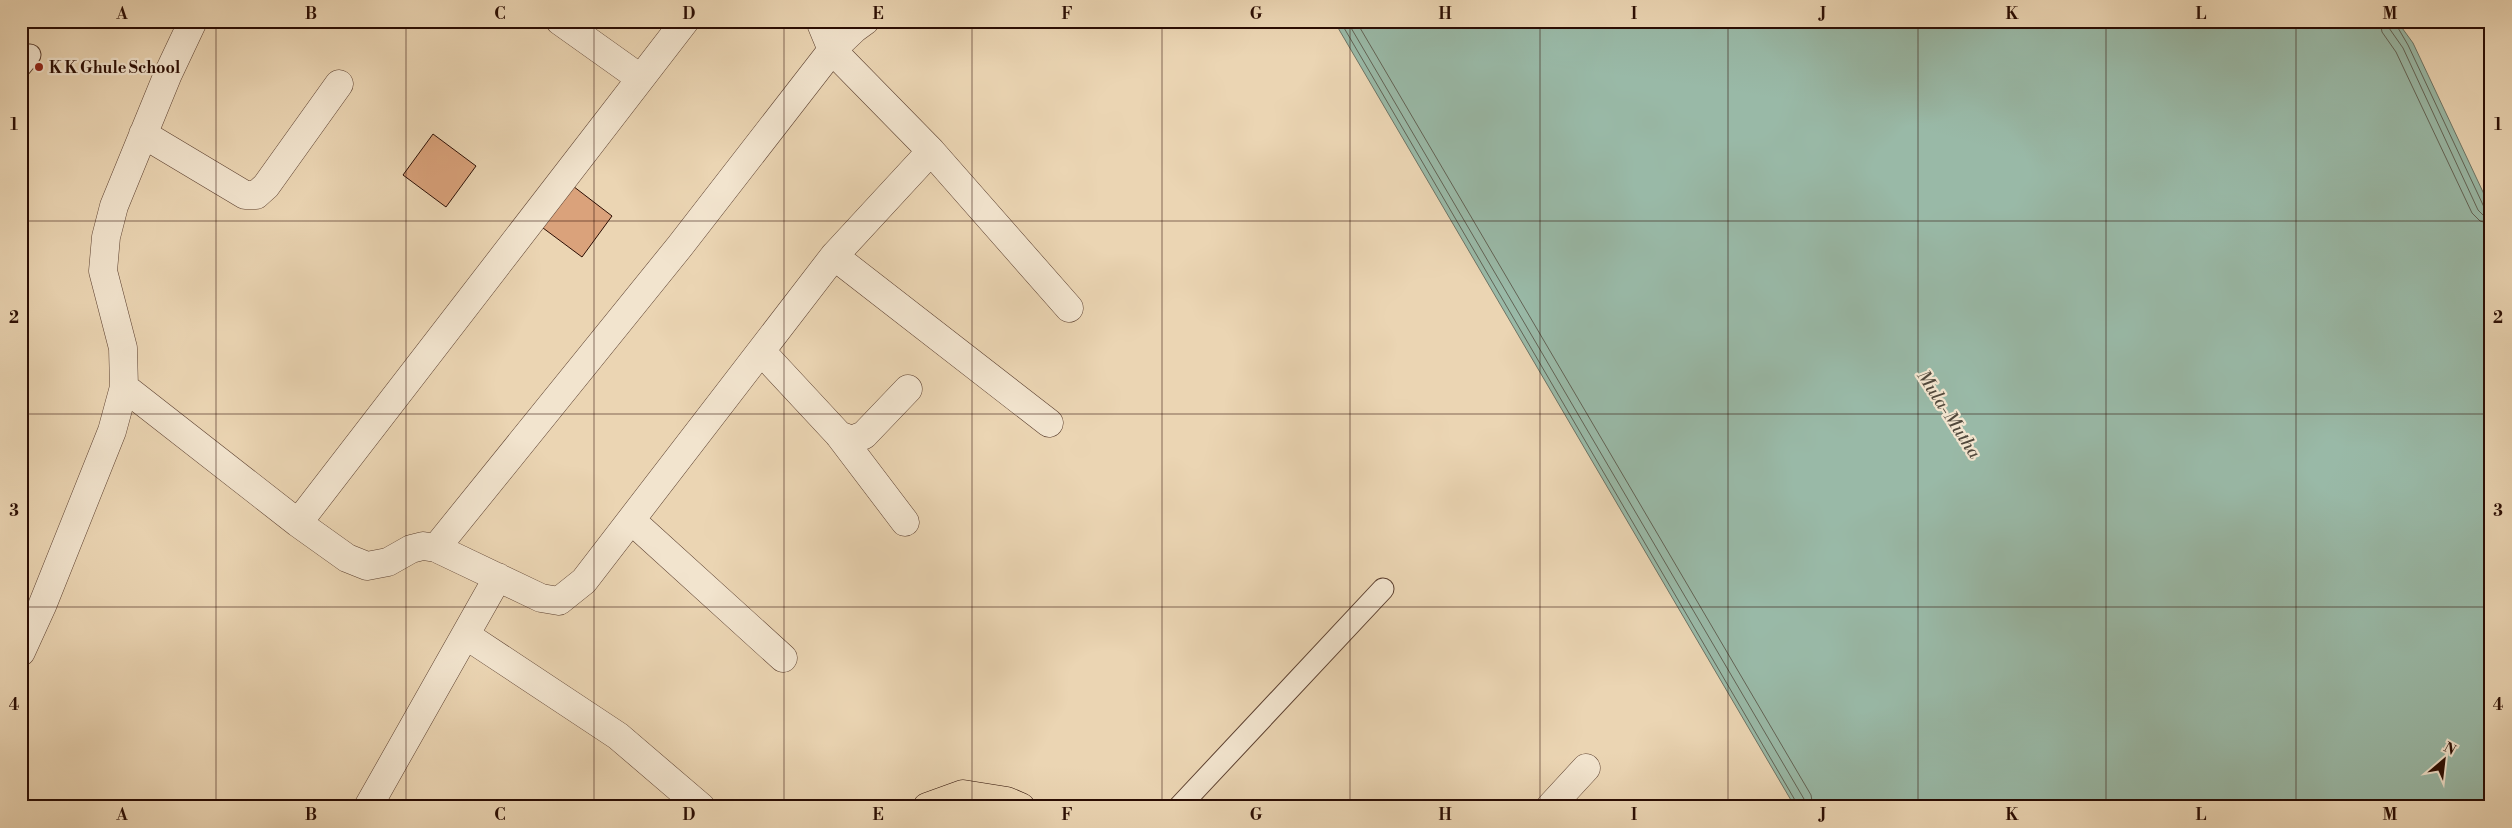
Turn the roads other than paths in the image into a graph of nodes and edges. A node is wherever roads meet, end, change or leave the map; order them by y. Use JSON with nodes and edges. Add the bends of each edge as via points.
{"nodes":[{"id":1,"x":193,"y":21,"type":"edge"},
{"id":2,"x":560,"y":21,"type":"edge"},
{"id":3,"x":685,"y":21,"type":"edge"},
{"id":4,"x":820,"y":21,"type":"edge"},
{"id":5,"x":865,"y":21,"type":"edge"},
{"id":6,"x":832,"y":50,"type":"junction"},
{"id":7,"x":640,"y":78,"type":"junction"},
{"id":8,"x":339,"y":84,"type":"dead end"},
{"id":9,"x":143,"y":134,"type":"junction"},
{"id":10,"x":931,"y":151,"type":"junction"},
{"id":11,"x":834,"y":256,"type":"junction"},
{"id":12,"x":1069,"y":308,"type":"dead end"},
{"id":13,"x":761,"y":351,"type":"junction"},
{"id":14,"x":124,"y":388,"type":"junction"},
{"id":15,"x":908,"y":389,"type":"dead end"},
{"id":16,"x":1049,"y":423,"type":"dead end"},
{"id":17,"x":839,"y":435,"type":"junction"},
{"id":18,"x":632,"y":520,"type":"junction"},
{"id":19,"x":904,"y":522,"type":"dead end"},
{"id":20,"x":298,"y":523,"type":"junction"},
{"id":21,"x":436,"y":548,"type":"junction"},
{"id":22,"x":498,"y":577,"type":"junction"},
{"id":23,"x":1383,"y":589,"type":"dead end"},
{"id":24,"x":32,"y":604,"type":"edge"},
{"id":25,"x":466,"y":636,"type":"junction"},
{"id":26,"x":21,"y":652,"type":"edge"},
{"id":27,"x":783,"y":658,"type":"dead end"},
{"id":28,"x":1586,"y":768,"type":"dead end"},
{"id":29,"x":368,"y":807,"type":"edge"},
{"id":30,"x":701,"y":807,"type":"edge"},
{"id":31,"x":927,"y":807,"type":"edge"},
{"id":32,"x":1021,"y":807,"type":"edge"},
{"id":33,"x":1179,"y":807,"type":"edge"},
{"id":34,"x":1550,"y":807,"type":"edge"}],
"edges":[{"from":1,"to":9,"type":"street"},
{"from":2,"to":7,"type":"street"},
{"from":3,"to":7,"type":"street"},
{"from":4,"to":6,"type":"street"},
{"from":5,"to":6,"type":"street"},
{"from":6,"to":10,"type":"street"},
{"from":6,"to":21,"type":"street","via":[[680,246]]},
{"from":7,"to":20,"type":"street"},
{"from":8,"to":9,"type":"street","via":[[266,186],[256,195],[244,195]]},
{"from":9,"to":14,"type":"street","via":[[114,206],[106,237],[103,272],[122,348]]},
{"from":10,"to":11,"type":"street"},
{"from":10,"to":12,"type":"street"},
{"from":11,"to":13,"type":"street"},
{"from":11,"to":16,"type":"street"},
{"from":13,"to":17,"type":"street"},
{"from":13,"to":18,"type":"street"},
{"from":14,"to":20,"type":"street"},
{"from":14,"to":24,"type":"street","via":[[112,430]]},
{"from":15,"to":17,"type":"street","via":[[864,435],[852,440]]},
{"from":17,"to":19,"type":"street"},
{"from":18,"to":22,"type":"street","via":[[584,581],[560,601],[541,598]]},
{"from":18,"to":27,"type":"street"},
{"from":20,"to":21,"type":"street","via":[[347,558],[367,566],[388,562],[422,546]]},
{"from":21,"to":22,"type":"street"},
{"from":22,"to":25,"type":"street"},
{"from":23,"to":33,"type":"lane"},
{"from":24,"to":26,"type":"street"},
{"from":25,"to":29,"type":"street"},
{"from":25,"to":30,"type":"street","via":[[618,736]]},
{"from":28,"to":34,"type":"street"},
{"from":31,"to":32,"type":"main road","via":[[963,794],[1007,801]]}]}
